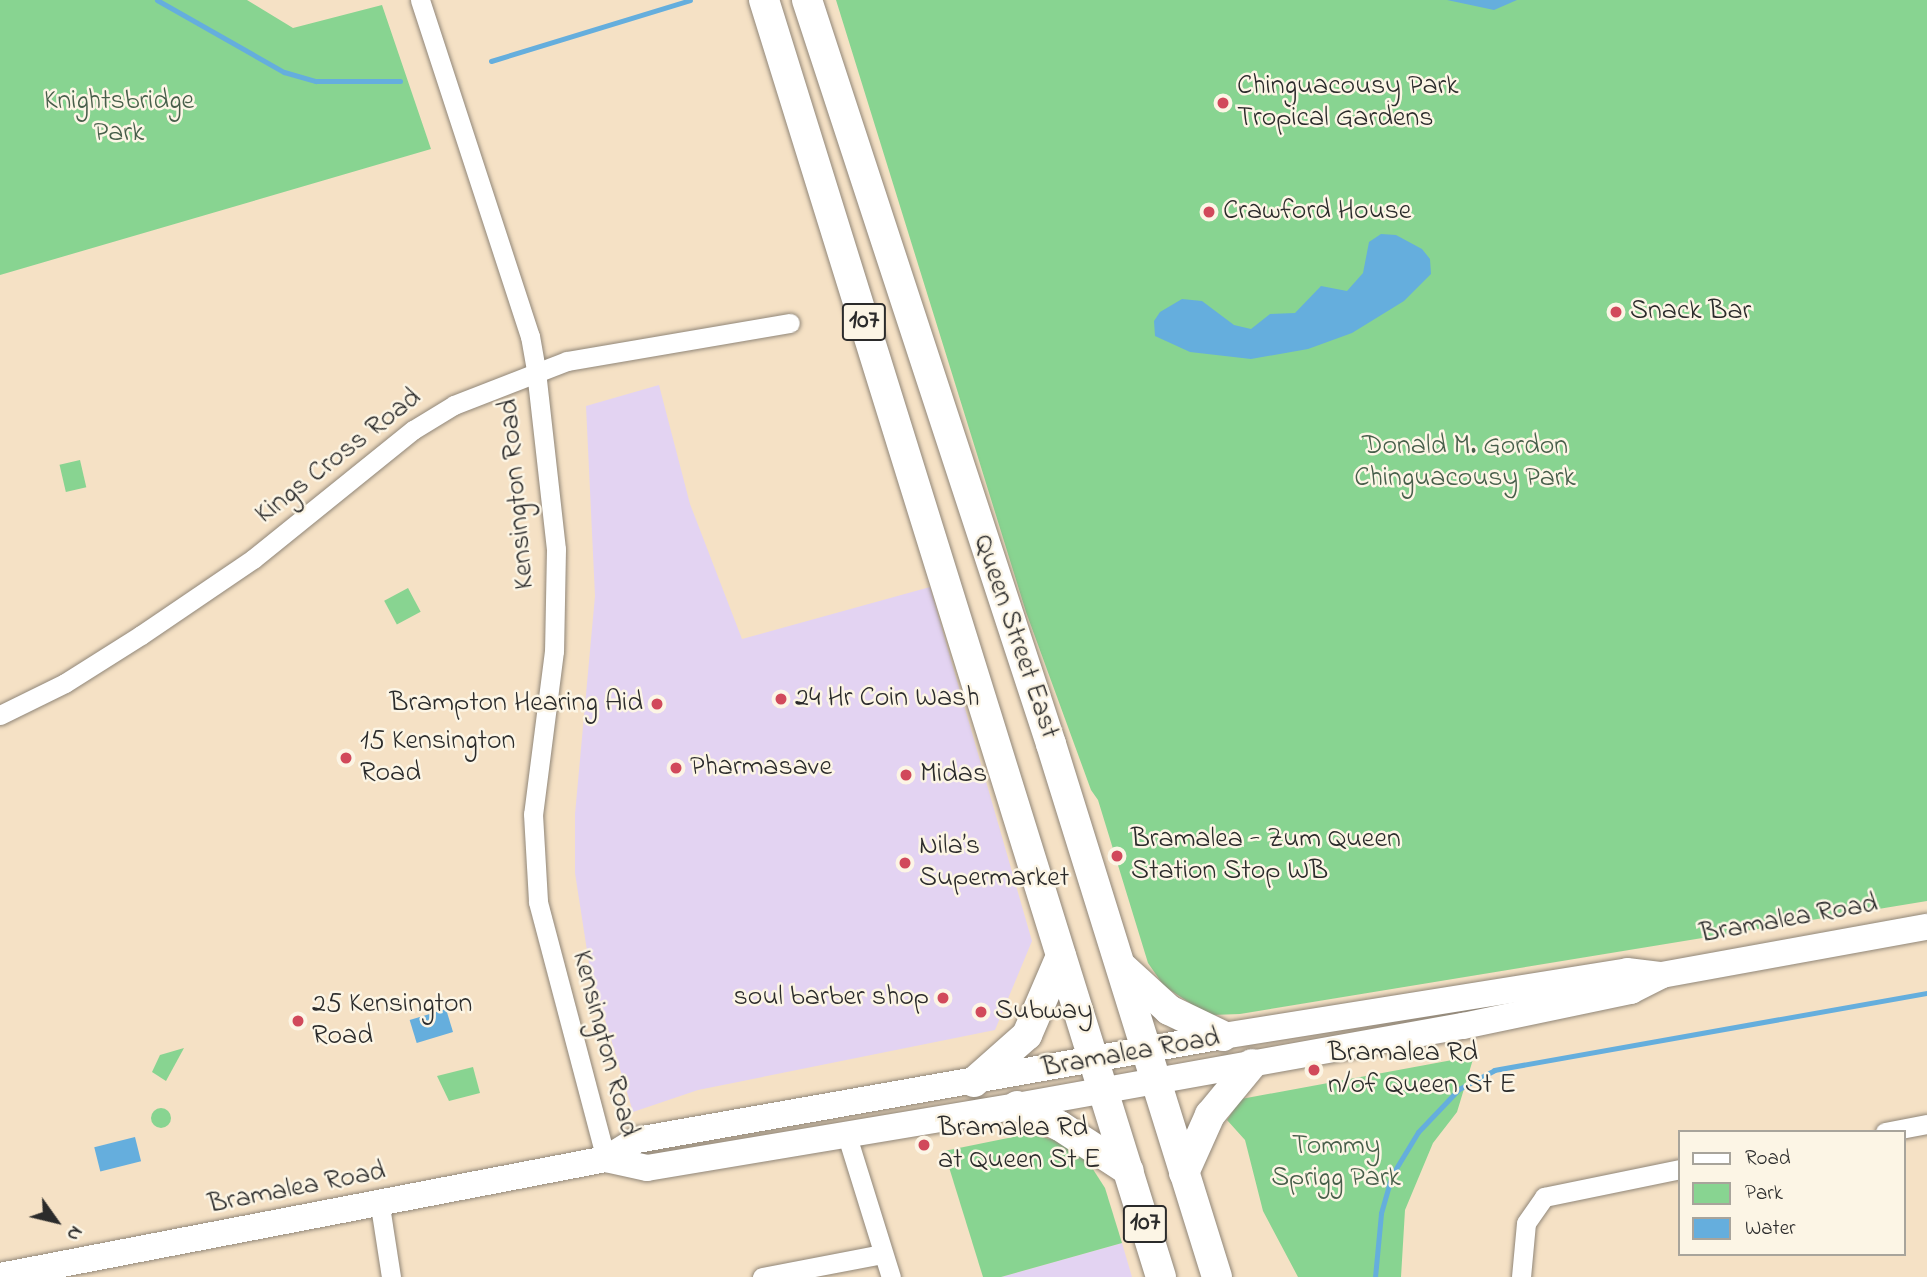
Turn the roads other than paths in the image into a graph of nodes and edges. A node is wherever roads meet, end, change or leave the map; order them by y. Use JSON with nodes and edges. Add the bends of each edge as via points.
{"nodes":[{"id":1,"x":420,"y":0,"type":"edge"},
{"id":2,"x":764,"y":0,"type":"edge"},
{"id":3,"x":807,"y":0,"type":"edge"},
{"id":4,"x":790,"y":323,"type":"dead end"},
{"id":5,"x":536,"y":371,"type":"junction"},
{"id":6,"x":0,"y":715,"type":"edge"},
{"id":7,"x":1927,"y":927,"type":"edge"},
{"id":8,"x":1061,"y":956,"type":"junction"},
{"id":9,"x":1120,"y":966,"type":"junction"},
{"id":10,"x":1662,"y":975,"type":"junction"},
{"id":11,"x":1223,"y":1037,"type":"junction"},
{"id":12,"x":1146,"y":1051,"type":"junction"},
{"id":13,"x":1094,"y":1060,"type":"junction"},
{"id":14,"x":1252,"y":1064,"type":"junction"},
{"id":15,"x":1156,"y":1081,"type":"junction"},
{"id":16,"x":974,"y":1082,"type":"junction"},
{"id":17,"x":1103,"y":1091,"type":"junction"},
{"id":18,"x":1017,"y":1106,"type":"junction"},
{"id":19,"x":1927,"y":1124,"type":"edge"},
{"id":20,"x":1896,"y":1130,"type":"edge"},
{"id":21,"x":847,"y":1136,"type":"junction"},
{"id":22,"x":606,"y":1159,"type":"junction"},
{"id":23,"x":1678,"y":1169,"type":"edge"},
{"id":24,"x":1129,"y":1171,"type":"junction"},
{"id":25,"x":1184,"y":1173,"type":"junction"},
{"id":26,"x":380,"y":1206,"type":"junction"},
{"id":27,"x":883,"y":1254,"type":"junction"},
{"id":28,"x":0,"y":1276,"type":"edge"},
{"id":29,"x":391,"y":1277,"type":"edge"},
{"id":30,"x":762,"y":1277,"type":"edge"},
{"id":31,"x":891,"y":1277,"type":"edge"},
{"id":32,"x":1161,"y":1277,"type":"edge"},
{"id":33,"x":1217,"y":1277,"type":"edge"},
{"id":34,"x":1521,"y":1277,"type":"edge"}],
"edges":[{"from":1,"to":5,"type":"street","name":"Kensington Road","via":[[530,336]]},
{"from":2,"to":8,"type":"main road","name":"Queen Street East","number":"107"},
{"from":3,"to":9,"type":"main road","name":"Queen Street East","number":"107"},
{"from":4,"to":5,"type":"street","name":"Kings Cross Road","via":[[568,360]]},
{"from":5,"to":6,"type":"street","name":"Kings Cross Road","via":[[454,405],[413,430],[253,559],[65,683]]},
{"from":5,"to":22,"type":"street","name":"Kensington Road","via":[[556,549],[554,652],[533,814],[538,902]]},
{"from":7,"to":10,"type":"main road","name":"Bramalea Road"},
{"from":8,"to":13,"type":"main road","name":"Queen Street East","number":"107"},
{"from":8,"to":16,"type":"main road","via":[[1027,1035]]},
{"from":9,"to":11,"type":"main road","via":[[1169,1010]]},
{"from":9,"to":12,"type":"main road","name":"Queen Street East","number":"107"},
{"from":10,"to":11,"type":"main road","name":"Bramalea Road","via":[[1626,971]]},
{"from":10,"to":14,"type":"main road","name":"Bramalea Road","via":[[1631,990]]},
{"from":11,"to":12,"type":"main road","name":"Bramalea Road"},
{"from":12,"to":13,"type":"main road","name":"Bramalea Road"},
{"from":12,"to":15,"type":"main road","name":"Queen Street East","number":"107"},
{"from":13,"to":16,"type":"main road","name":"Bramalea Road"},
{"from":13,"to":17,"type":"main road","name":"Queen Street East","number":"107"},
{"from":14,"to":15,"type":"main road","name":"Bramalea Road"},
{"from":14,"to":25,"type":"main road","via":[[1210,1115]]},
{"from":15,"to":17,"type":"main road","name":"Bramalea Road"},
{"from":15,"to":25,"type":"main road","name":"Queen Street East","number":"107"},
{"from":16,"to":22,"type":"main road","name":"Bramalea Road","via":[[637,1140]]},
{"from":17,"to":18,"type":"main road","name":"Bramalea Road"},
{"from":17,"to":24,"type":"main road","name":"Queen Street East","number":"107"},
{"from":18,"to":21,"type":"main road","name":"Bramalea Road"},
{"from":18,"to":24,"type":"main road","via":[[1060,1126]]},
{"from":19,"to":20,"type":"street"},
{"from":21,"to":22,"type":"main road","name":"Bramalea Road","via":[[647,1168]]},
{"from":21,"to":27,"type":"street"},
{"from":22,"to":26,"type":"main road","name":"Bramalea Road"},
{"from":23,"to":34,"type":"street","via":[[1544,1197],[1526,1223]]},
{"from":24,"to":32,"type":"main road","name":"Queen Street East","number":"107"},
{"from":25,"to":33,"type":"main road","name":"Queen Street East","number":"107"},
{"from":26,"to":28,"type":"main road","name":"Bramalea Road"},
{"from":26,"to":29,"type":"street"},
{"from":27,"to":30,"type":"street"},
{"from":27,"to":31,"type":"street"}]}
